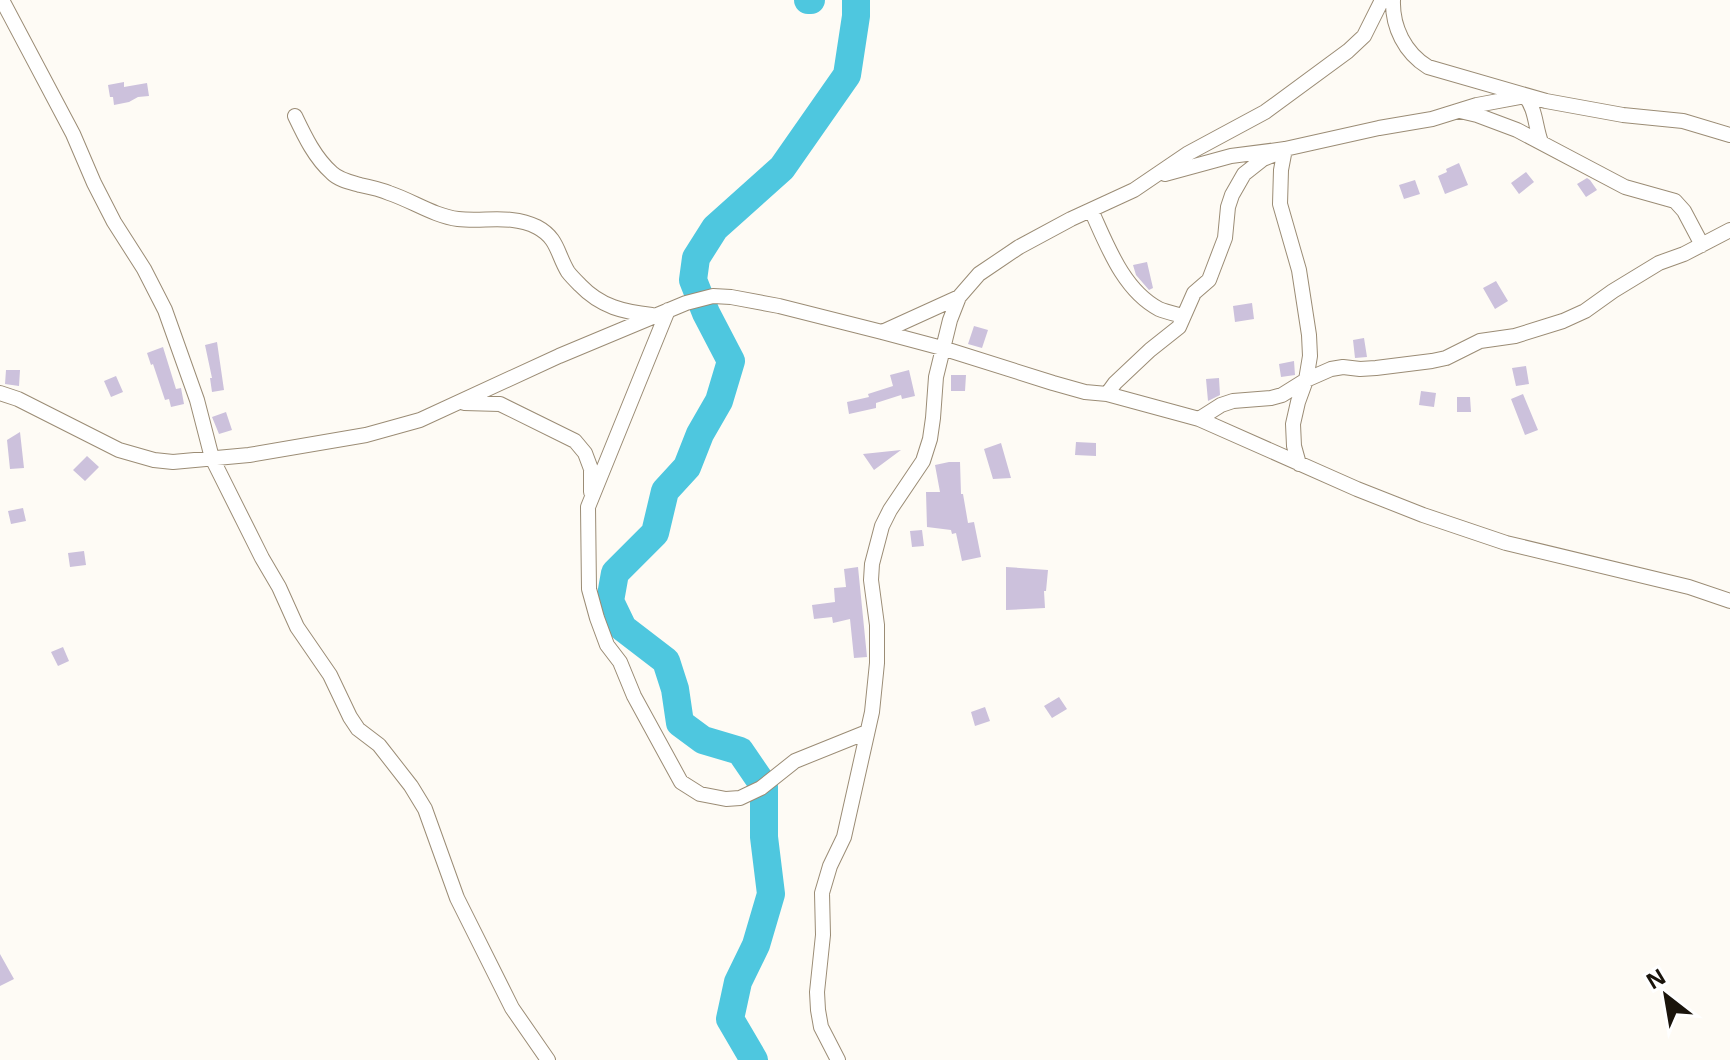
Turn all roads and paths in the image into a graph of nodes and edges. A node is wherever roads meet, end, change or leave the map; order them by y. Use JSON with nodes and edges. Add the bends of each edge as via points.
{"nodes":[{"id":1,"x":2,"y":0,"type":"edge"},
{"id":2,"x":1382,"y":0,"type":"edge"},
{"id":3,"x":1393,"y":0,"type":"edge"},
{"id":4,"x":1525,"y":96,"type":"junction"},
{"id":5,"x":1459,"y":111,"type":"junction"},
{"id":6,"x":295,"y":116,"type":"dead end"},
{"id":7,"x":1730,"y":135,"type":"edge"},
{"id":8,"x":1541,"y":142,"type":"junction"},
{"id":9,"x":1285,"y":149,"type":"junction"},
{"id":10,"x":1149,"y":180,"type":"junction"},
{"id":11,"x":1091,"y":210,"type":"junction"},
{"id":12,"x":1730,"y":230,"type":"edge"},
{"id":13,"x":1702,"y":245,"type":"junction"},
{"id":14,"x":959,"y":297,"type":"junction"},
{"id":15,"x":662,"y":313,"type":"junction"},
{"id":16,"x":1183,"y":316,"type":"junction"},
{"id":17,"x":882,"y":332,"type":"junction"},
{"id":18,"x":942,"y":348,"type":"junction"},
{"id":19,"x":1306,"y":380,"type":"junction"},
{"id":20,"x":0,"y":393,"type":"edge"},
{"id":21,"x":1107,"y":394,"type":"junction"},
{"id":22,"x":459,"y":403,"type":"junction"},
{"id":23,"x":1199,"y":419,"type":"junction"},
{"id":24,"x":212,"y":458,"type":"junction"},
{"id":25,"x":1299,"y":464,"type":"junction"},
{"id":26,"x":591,"y":501,"type":"junction"},
{"id":27,"x":1730,"y":601,"type":"edge"},
{"id":28,"x":867,"y":732,"type":"junction"},
{"id":29,"x":548,"y":1060,"type":"edge"},
{"id":30,"x":838,"y":1060,"type":"edge"}],
"edges":[{"from":1,"to":24,"type":"street","via":[[107,209],[165,310]]},
{"from":2,"to":10,"type":"street","via":[[1364,36],[1348,51],[1265,112]]},
{"from":3,"to":4,"type":"street","via":[[1395,22],[1415,59]]},
{"from":4,"to":5,"type":"street"},
{"from":4,"to":7,"type":"street","via":[[1683,121]]},
{"from":4,"to":8,"type":"street"},
{"from":5,"to":8,"type":"street"},
{"from":5,"to":9,"type":"street"},
{"from":6,"to":15,"type":"street","via":[[317,156],[337,178],[390,193],[444,217],[519,220],[550,236],[568,272],[605,305]]},
{"from":8,"to":13,"type":"street","via":[[1625,187],[1675,201]]},
{"from":9,"to":10,"type":"street","via":[[1206,161]]},
{"from":9,"to":16,"type":"street","via":[[1244,174],[1228,207],[1225,238],[1209,280],[1194,293]]},
{"from":9,"to":19,"type":"street","via":[[1280,204],[1305,303],[1310,356]]},
{"from":10,"to":11,"type":"street"},
{"from":11,"to":14,"type":"street","via":[[991,265]]},
{"from":11,"to":16,"type":"street","via":[[1113,258],[1138,294],[1160,310]]},
{"from":12,"to":13,"type":"street"},
{"from":13,"to":19,"type":"street","via":[[1659,263],[1555,324],[1480,341],[1446,358],[1343,367]]},
{"from":14,"to":17,"type":"street"},
{"from":14,"to":18,"type":"street"},
{"from":15,"to":17,"type":"street","via":[[713,296]]},
{"from":15,"to":22,"type":"street"},
{"from":15,"to":26,"type":"street"},
{"from":16,"to":21,"type":"street","via":[[1179,327]]},
{"from":17,"to":18,"type":"street"},
{"from":18,"to":21,"type":"street"},
{"from":18,"to":28,"type":"street","via":[[923,461],[882,526],[872,564],[877,663]]},
{"from":19,"to":23,"type":"street","via":[[1282,395],[1233,401]]},
{"from":19,"to":25,"type":"street","via":[[1293,424]]},
{"from":20,"to":24,"type":"street","via":[[119,450],[173,462]]},
{"from":21,"to":23,"type":"street"},
{"from":22,"to":24,"type":"street","via":[[366,435]]},
{"from":22,"to":26,"type":"street","via":[[500,404],[575,441],[591,469]]},
{"from":23,"to":25,"type":"street"},
{"from":24,"to":29,"type":"street","via":[[297,627],[330,675],[350,717],[379,745],[425,809],[457,898],[512,1008]]},
{"from":25,"to":27,"type":"street","via":[[1506,543]]},
{"from":26,"to":28,"type":"street","via":[[588,573],[597,618],[681,782],[700,794],[740,798],[795,761]]},
{"from":28,"to":30,"type":"street","via":[[844,837],[822,893],[818,1010]]}]}
